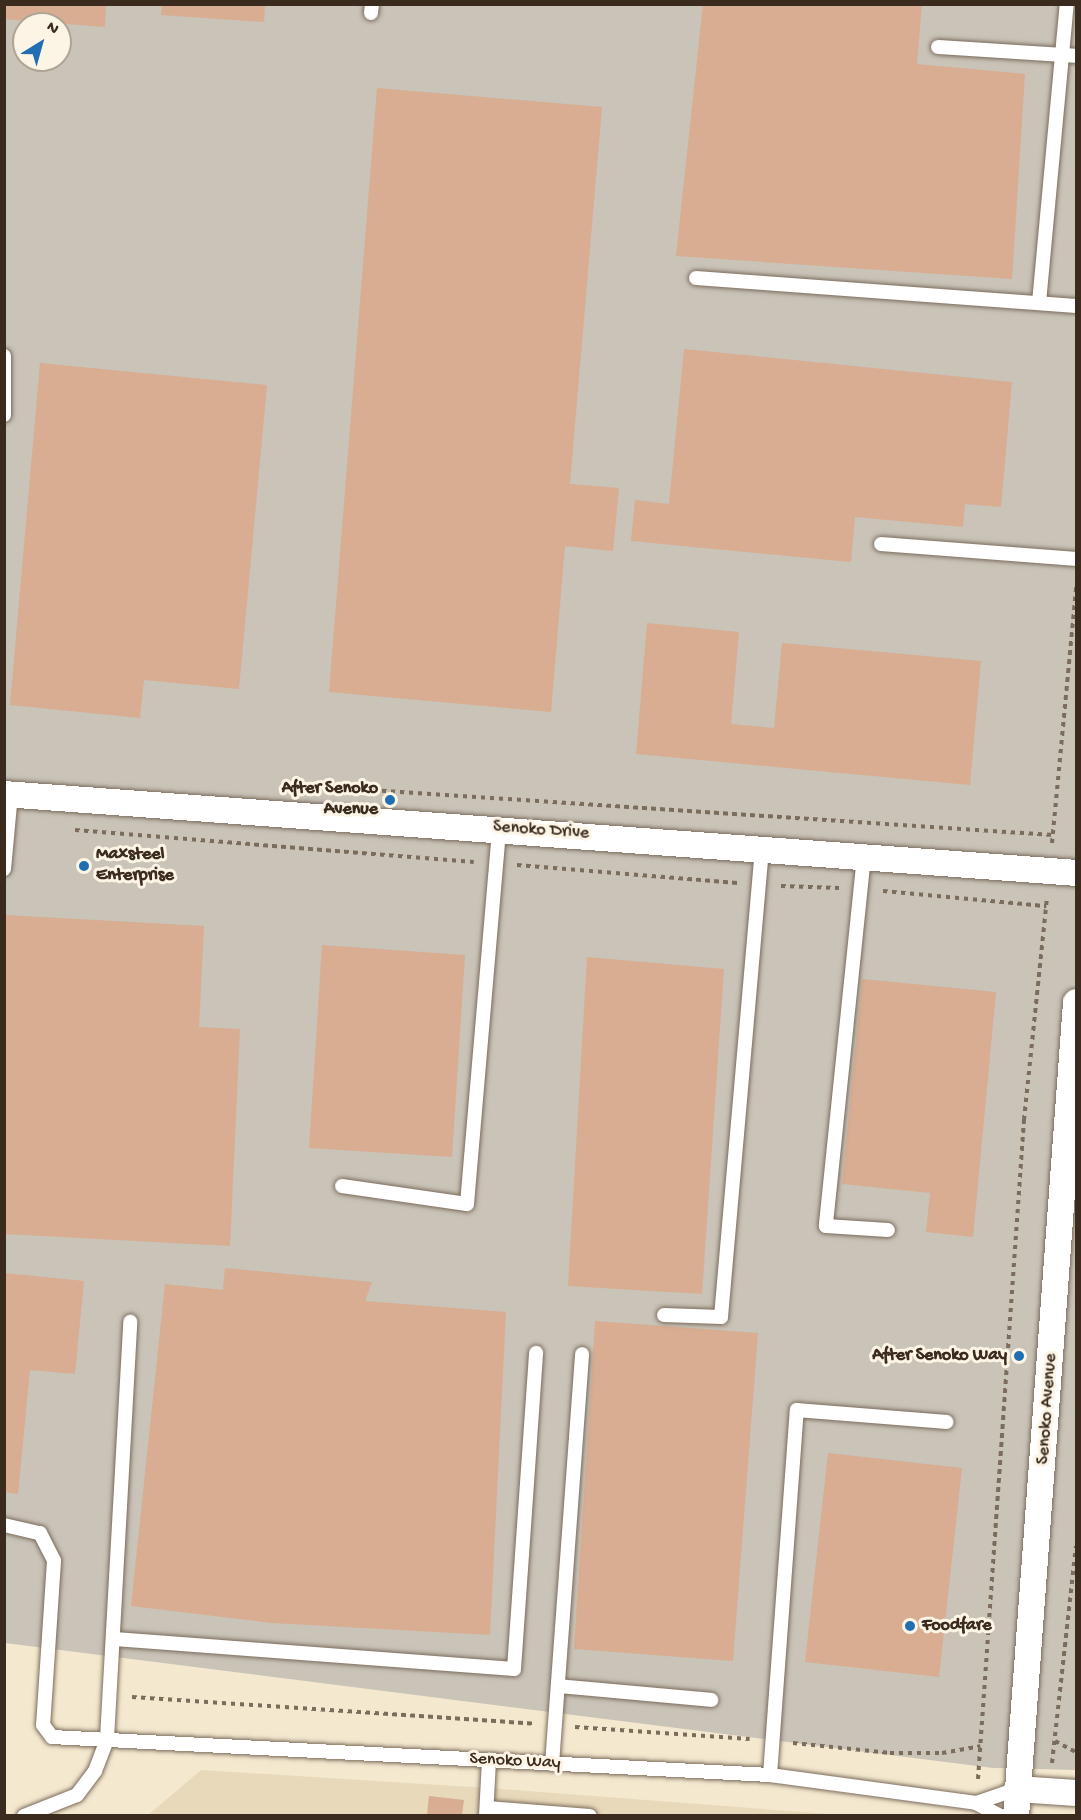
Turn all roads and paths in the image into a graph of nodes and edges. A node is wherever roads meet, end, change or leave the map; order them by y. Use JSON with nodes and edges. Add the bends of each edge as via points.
{"nodes":[{"id":1,"x":1067,"y":4,"type":"edge"},
{"id":2,"x":938,"y":47,"type":"dead end"},
{"id":3,"x":1070,"y":55,"type":"edge"},
{"id":4,"x":696,"y":278,"type":"dead end"},
{"id":5,"x":1039,"y":303,"type":"junction"},
{"id":6,"x":1077,"y":306,"type":"edge"},
{"id":7,"x":4,"y":356,"type":"edge"},
{"id":8,"x":4,"y":415,"type":"edge"},
{"id":9,"x":881,"y":544,"type":"dead end"},
{"id":10,"x":1077,"y":559,"type":"edge"},
{"id":11,"x":1077,"y":587,"type":"edge"},
{"id":12,"x":348,"y":788,"type":"dead end"},
{"id":13,"x":8,"y":794,"type":"edge"},
{"id":14,"x":62,"y":828,"type":"dead end"},
{"id":15,"x":500,"y":828,"type":"junction"},
{"id":16,"x":1053,"y":835,"type":"junction"},
{"id":17,"x":762,"y":848,"type":"junction"},
{"id":18,"x":864,"y":856,"type":"junction"},
{"id":19,"x":497,"y":864,"type":"junction"},
{"id":20,"x":4,"y":869,"type":"edge"},
{"id":21,"x":1050,"y":870,"type":"junction"},
{"id":22,"x":1077,"y":873,"type":"edge"},
{"id":23,"x":759,"y":885,"type":"junction"},
{"id":24,"x":861,"y":889,"type":"junction"},
{"id":25,"x":1046,"y":906,"type":"junction"},
{"id":26,"x":1077,"y":1002,"type":"edge"},
{"id":27,"x":342,"y":1186,"type":"dead end"},
{"id":28,"x":888,"y":1230,"type":"dead end"},
{"id":29,"x":664,"y":1315,"type":"dead end"},
{"id":30,"x":130,"y":1322,"type":"dead end"},
{"id":31,"x":536,"y":1353,"type":"dead end"},
{"id":32,"x":582,"y":1354,"type":"dead end"},
{"id":33,"x":947,"y":1422,"type":"dead end"},
{"id":34,"x":4,"y":1525,"type":"edge"},
{"id":35,"x":1077,"y":1546,"type":"edge"},
{"id":36,"x":115,"y":1639,"type":"junction"},
{"id":37,"x":558,"y":1686,"type":"junction"},
{"id":38,"x":711,"y":1700,"type":"dead end"},
{"id":39,"x":107,"y":1739,"type":"junction"},
{"id":40,"x":1055,"y":1741,"type":"junction"},
{"id":41,"x":1077,"y":1752,"type":"edge"},
{"id":42,"x":489,"y":1761,"type":"junction"},
{"id":43,"x":552,"y":1764,"type":"junction"},
{"id":44,"x":770,"y":1775,"type":"junction"},
{"id":45,"x":1017,"y":1790,"type":"junction"},
{"id":46,"x":1049,"y":1791,"type":"junction"},
{"id":47,"x":1077,"y":1793,"type":"edge"},
{"id":48,"x":976,"y":1803,"type":"junction"},
{"id":49,"x":486,"y":1812,"type":"edge"},
{"id":50,"x":24,"y":1815,"type":"edge"},
{"id":51,"x":590,"y":1815,"type":"edge"},
{"id":52,"x":1000,"y":1815,"type":"edge"},
{"id":53,"x":1016,"y":1815,"type":"edge"}],
"edges":[{"from":1,"to":3,"type":"lane"},
{"from":2,"to":3,"type":"lane"},
{"from":3,"to":5,"type":"lane"},
{"from":4,"to":5,"type":"lane"},
{"from":5,"to":6,"type":"lane"},
{"from":7,"to":8,"type":"lane"},
{"from":9,"to":10,"type":"lane"},
{"from":11,"to":16,"type":"path"},
{"from":12,"to":16,"type":"path"},
{"from":13,"to":15,"type":"street","name":"Senoko Drive"},
{"from":13,"to":20,"type":"lane"},
{"from":14,"to":19,"type":"path"},
{"from":15,"to":17,"type":"street","name":"Senoko Drive"},
{"from":15,"to":19,"type":"lane"},
{"from":16,"to":21,"type":"path"},
{"from":17,"to":18,"type":"street","name":"Senoko Drive"},
{"from":17,"to":23,"type":"lane"},
{"from":18,"to":21,"type":"street","name":"Senoko Drive"},
{"from":18,"to":24,"type":"lane"},
{"from":19,"to":23,"type":"path"},
{"from":19,"to":27,"type":"lane","via":[[466,1204]]},
{"from":21,"to":22,"type":"street","name":"Senoko Drive"},
{"from":21,"to":25,"type":"path"},
{"from":23,"to":24,"type":"path"},
{"from":23,"to":29,"type":"lane","via":[[722,1317]]},
{"from":24,"to":25,"type":"path"},
{"from":24,"to":28,"type":"lane","via":[[826,1226]]},
{"from":25,"to":48,"type":"path","via":[[1024,1120]]},
{"from":26,"to":45,"type":"street","name":"Senoko Avenue"},
{"from":30,"to":36,"type":"lane"},
{"from":31,"to":36,"type":"lane","via":[[514,1669]]},
{"from":32,"to":37,"type":"lane"},
{"from":33,"to":44,"type":"lane","via":[[797,1410]]},
{"from":34,"to":39,"type":"lane","name":"Senoko Way","via":[[40,1533],[54,1561],[43,1725],[52,1737]]},
{"from":35,"to":40,"type":"path"},
{"from":36,"to":39,"type":"lane"},
{"from":37,"to":38,"type":"lane"},
{"from":37,"to":43,"type":"lane"},
{"from":39,"to":42,"type":"lane","name":"Senoko Way"},
{"from":39,"to":50,"type":"lane","via":[[95,1771],[76,1795]]},
{"from":40,"to":41,"type":"path"},
{"from":40,"to":46,"type":"path"},
{"from":42,"to":43,"type":"lane","name":"Senoko Way"},
{"from":42,"to":49,"type":"lane"},
{"from":43,"to":44,"type":"lane","name":"Senoko Way"},
{"from":44,"to":48,"type":"lane","name":"Senoko Way"},
{"from":45,"to":46,"type":"street","name":"Senoko Way"},
{"from":45,"to":48,"type":"lane","name":"Senoko Way"},
{"from":45,"to":53,"type":"street","name":"Senoko Avenue"},
{"from":46,"to":47,"type":"street","name":"Senoko Way"},
{"from":48,"to":52,"type":"lane","name":"Senoko Way"},
{"from":49,"to":51,"type":"lane"}]}
